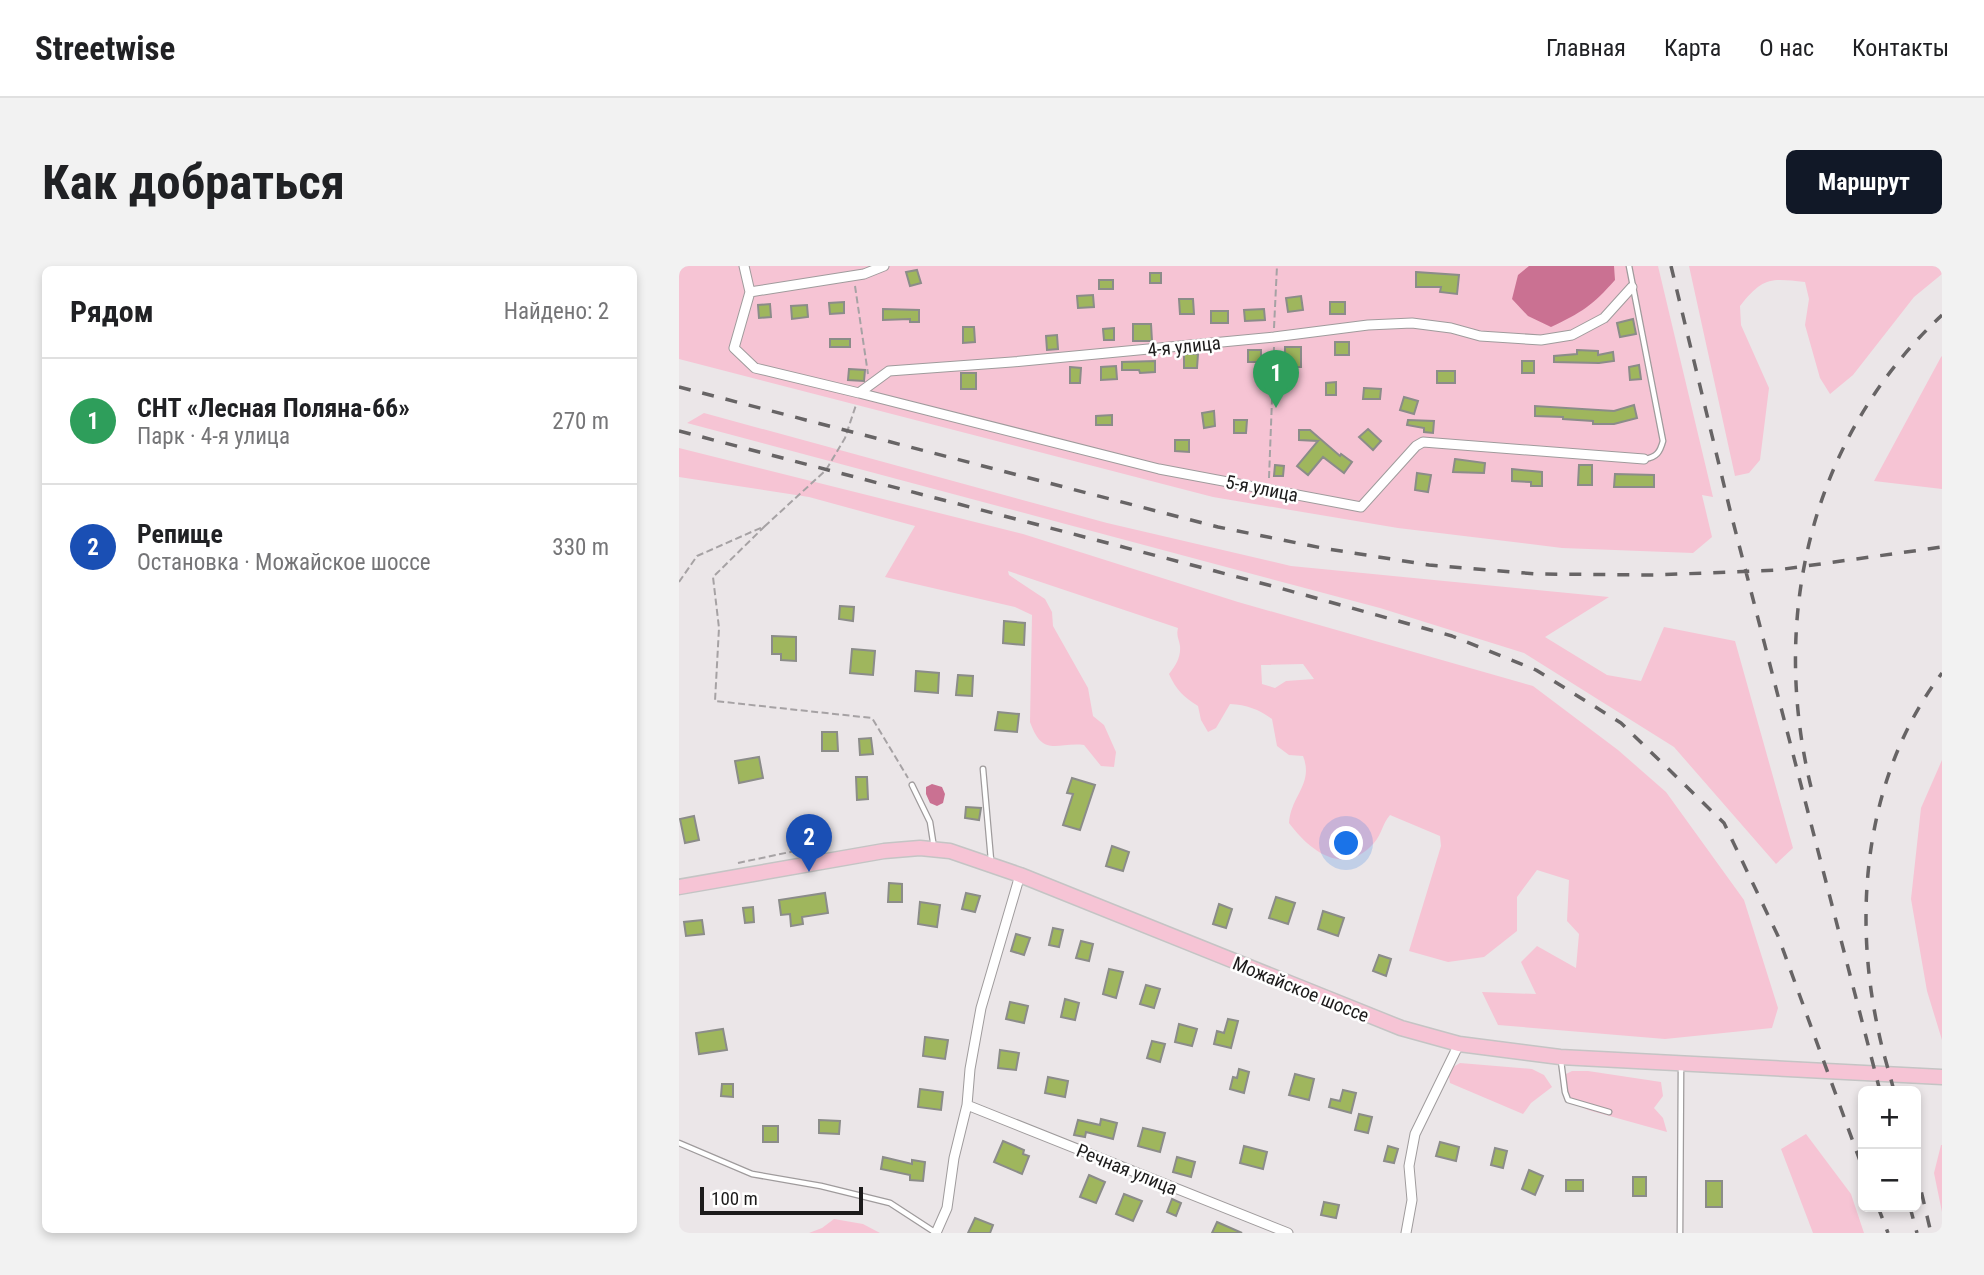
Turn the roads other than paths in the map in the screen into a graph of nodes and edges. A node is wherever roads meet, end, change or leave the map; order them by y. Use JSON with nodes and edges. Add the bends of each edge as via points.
{"nodes":[{"id":1,"x":744,"y":266,"type":"edge"},
{"id":2,"x":884,"y":266,"type":"edge"},
{"id":3,"x":1629,"y":266,"type":"edge"},
{"id":4,"x":1632,"y":287,"type":"junction"},
{"id":5,"x":750,"y":292,"type":"junction"},
{"id":6,"x":859,"y":393,"type":"junction"},
{"id":7,"x":1644,"y":459,"type":"joint"},
{"id":8,"x":983,"y":769,"type":"dead end"},
{"id":9,"x":912,"y":785,"type":"road end"},
{"id":10,"x":934,"y":849,"type":"junction"},
{"id":11,"x":991,"y":865,"type":"junction"},
{"id":12,"x":1020,"y":875,"type":"junction"},
{"id":13,"x":679,"y":887,"type":"edge"},
{"id":14,"x":1459,"y":1044,"type":"junction"},
{"id":15,"x":1560,"y":1057,"type":"junction"},
{"id":16,"x":1681,"y":1063,"type":"junction"},
{"id":17,"x":1942,"y":1077,"type":"edge"},
{"id":18,"x":967,"y":1105,"type":"junction"},
{"id":19,"x":1609,"y":1112,"type":"dead end"},
{"id":20,"x":679,"y":1143,"type":"edge"},
{"id":21,"x":936,"y":1233,"type":"edge"},
{"id":22,"x":1288,"y":1233,"type":"edge"},
{"id":23,"x":1406,"y":1233,"type":"edge"},
{"id":24,"x":1680,"y":1233,"type":"edge"}],
"edges":[{"from":1,"to":5,"type":"street"},
{"from":2,"to":5,"type":"street","via":[[854,276]]},
{"from":3,"to":4,"type":"lane"},
{"from":4,"to":6,"type":"street","name":"4-я улица","via":[[1604,318],[1572,335],[1541,340],[1480,336],[1412,323],[1367,325],[889,371]]},
{"from":4,"to":7,"type":"lane","via":[[1663,441],[1654,458]]},
{"from":5,"to":6,"type":"street","via":[[734,348],[755,368]]},
{"from":6,"to":7,"type":"street","name":"5-я улица","via":[[1159,469],[1361,507],[1423,442]]},
{"from":8,"to":11,"type":"lane"},
{"from":9,"to":10,"type":"lane","via":[[930,822]]},
{"from":10,"to":11,"type":"main road","name":"Можайское шоссе"},
{"from":10,"to":13,"type":"main road","name":"Можайское шоссе","via":[[857,854]]},
{"from":11,"to":12,"type":"main road","name":"Можайское шоссе"},
{"from":12,"to":14,"type":"main road","name":"Можайское шоссе","via":[[1381,1021]]},
{"from":12,"to":18,"type":"street","via":[[981,1008]]},
{"from":14,"to":15,"type":"main road","name":"Можайское шоссе"},
{"from":14,"to":23,"type":"street","via":[[1415,1134]]},
{"from":15,"to":16,"type":"main road","name":"Можайское шоссе"},
{"from":15,"to":19,"type":"lane","via":[[1568,1100]]},
{"from":16,"to":17,"type":"main road","name":"Можайское шоссе"},
{"from":16,"to":24,"type":"lane"},
{"from":18,"to":21,"type":"street","via":[[947,1208]]},
{"from":18,"to":22,"type":"street","name":"Речная улица"},
{"from":20,"to":21,"type":"lane","via":[[752,1174],[890,1203]]}]}
